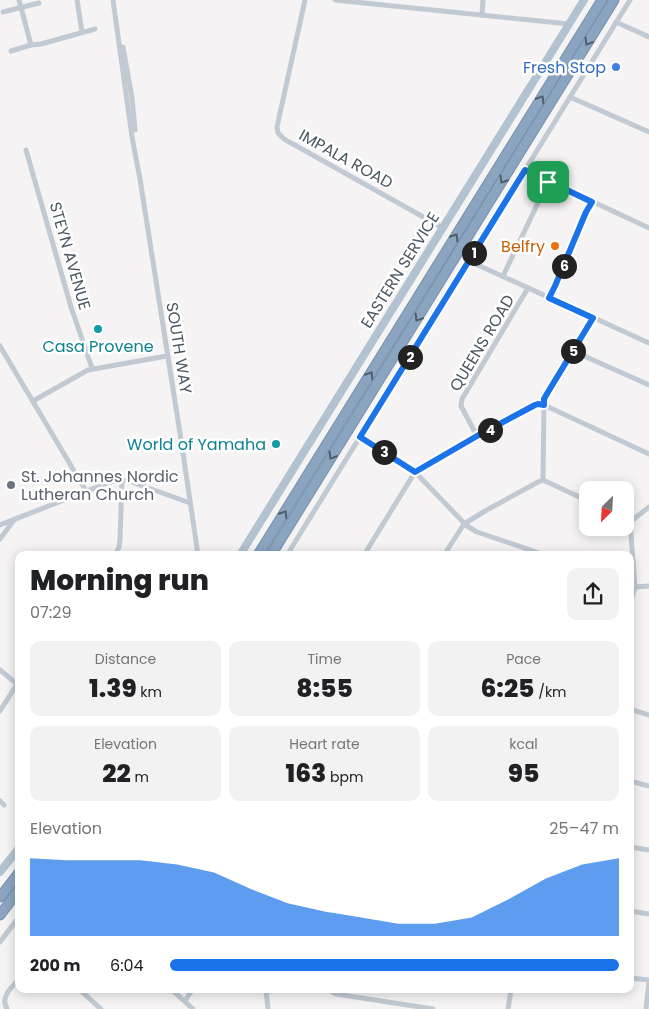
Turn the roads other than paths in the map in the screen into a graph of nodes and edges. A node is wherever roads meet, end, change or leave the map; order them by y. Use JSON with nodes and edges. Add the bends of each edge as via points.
{"nodes":[{"id":1,"x":19,"y":0,"type":"edge"},
{"id":2,"x":77,"y":0,"type":"edge"},
{"id":3,"x":305,"y":0,"type":"edge"},
{"id":4,"x":335,"y":0,"type":"edge"},
{"id":5,"x":484,"y":0,"type":"edge"},
{"id":6,"x":584,"y":0,"type":"edge"},
{"id":7,"x":602,"y":0,"type":"edge"},
{"id":8,"x":630,"y":0,"type":"edge"},
{"id":9,"x":113,"y":2,"type":"edge"},
{"id":10,"x":614,"y":2,"type":"edge"},
{"id":11,"x":39,"y":3,"type":"dead end"},
{"id":12,"x":394,"y":3,"type":"edge"},
{"id":13,"x":21,"y":8,"type":"junction"},
{"id":14,"x":3,"y":12,"type":"dead end"},
{"id":15,"x":482,"y":15,"type":"junction"},
{"id":16,"x":616,"y":22,"type":"junction"},
{"id":17,"x":569,"y":24,"type":"junction"},
{"id":18,"x":95,"y":29,"type":"dead end"},
{"id":19,"x":82,"y":32,"type":"junction"},
{"id":20,"x":649,"y":37,"type":"edge"},
{"id":21,"x":31,"y":45,"type":"junction"},
{"id":22,"x":12,"y":51,"type":"dead end"},
{"id":23,"x":570,"y":96,"type":"junction"},
{"id":24,"x":649,"y":132,"type":"edge"},
{"id":25,"x":26,"y":150,"type":"dead end"},
{"id":26,"x":525,"y":170,"type":"junction"},
{"id":27,"x":548,"y":182,"type":"junction"},
{"id":28,"x":592,"y":202,"type":"junction"},
{"id":29,"x":443,"y":228,"type":"junction"},
{"id":30,"x":649,"y":228,"type":"edge"},
{"id":31,"x":469,"y":261,"type":"junction"},
{"id":32,"x":503,"y":276,"type":"junction"},
{"id":33,"x":528,"y":288,"type":"junction"},
{"id":34,"x":549,"y":298,"type":"junction"},
{"id":35,"x":593,"y":318,"type":"junction"},
{"id":36,"x":649,"y":343,"type":"edge"},
{"id":37,"x":0,"y":346,"type":"edge"},
{"id":38,"x":573,"y":351,"type":"junction"},
{"id":39,"x":167,"y":356,"type":"junction"},
{"id":40,"x":92,"y":368,"type":"junction"},
{"id":41,"x":649,"y":385,"type":"edge"},
{"id":42,"x":33,"y":401,"type":"junction"},
{"id":43,"x":544,"y":405,"type":"junction"},
{"id":44,"x":477,"y":436,"type":"junction"},
{"id":45,"x":360,"y":437,"type":"junction"},
{"id":46,"x":649,"y":454,"type":"edge"},
{"id":47,"x":415,"y":472,"type":"junction"},
{"id":48,"x":122,"y":480,"type":"junction"},
{"id":49,"x":543,"y":480,"type":"junction"},
{"id":50,"x":86,"y":491,"type":"junction"},
{"id":51,"x":579,"y":497,"type":"edge"},
{"id":52,"x":190,"y":503,"type":"junction"},
{"id":53,"x":649,"y":507,"type":"edge"},
{"id":54,"x":14,"y":519,"type":"junction"},
{"id":55,"x":634,"y":519,"type":"edge"},
{"id":56,"x":464,"y":524,"type":"junction"},
{"id":57,"x":0,"y":525,"type":"edge"},
{"id":58,"x":630,"y":536,"type":"edge"},
{"id":59,"x":0,"y":539,"type":"edge"},
{"id":60,"x":117,"y":551,"type":"edge"},
{"id":61,"x":197,"y":551,"type":"edge"},
{"id":62,"x":242,"y":551,"type":"edge"},
{"id":63,"x":260,"y":551,"type":"edge"},
{"id":64,"x":273,"y":551,"type":"edge"},
{"id":65,"x":289,"y":551,"type":"edge"},
{"id":66,"x":366,"y":551,"type":"edge"},
{"id":67,"x":446,"y":551,"type":"edge"},
{"id":68,"x":533,"y":551,"type":"edge"},
{"id":69,"x":631,"y":551,"type":"edge"},
{"id":70,"x":634,"y":586,"type":"edge"},
{"id":71,"x":649,"y":586,"type":"edge"},
{"id":72,"x":0,"y":670,"type":"edge"},
{"id":73,"x":15,"y":680,"type":"edge"},
{"id":74,"x":15,"y":687,"type":"edge"},
{"id":75,"x":634,"y":710,"type":"edge"},
{"id":76,"x":0,"y":711,"type":"edge"},
{"id":77,"x":649,"y":715,"type":"edge"},
{"id":78,"x":634,"y":782,"type":"edge"},
{"id":79,"x":649,"y":786,"type":"edge"},
{"id":80,"x":634,"y":848,"type":"edge"},
{"id":81,"x":649,"y":850,"type":"edge"},
{"id":82,"x":15,"y":853,"type":"edge"},
{"id":83,"x":0,"y":872,"type":"edge"},
{"id":84,"x":15,"y":878,"type":"edge"},
{"id":85,"x":15,"y":895,"type":"edge"},
{"id":86,"x":0,"y":897,"type":"edge"},
{"id":87,"x":634,"y":912,"type":"edge"},
{"id":88,"x":649,"y":914,"type":"edge"},
{"id":89,"x":0,"y":915,"type":"edge"},
{"id":90,"x":15,"y":922,"type":"edge"},
{"id":91,"x":0,"y":942,"type":"edge"},
{"id":92,"x":634,"y":978,"type":"edge"},
{"id":93,"x":649,"y":980,"type":"edge"},
{"id":94,"x":15,"y":984,"type":"edge"},
{"id":95,"x":83,"y":993,"type":"edge"},
{"id":96,"x":176,"y":993,"type":"edge"},
{"id":97,"x":190,"y":993,"type":"edge"},
{"id":98,"x":266,"y":993,"type":"edge"},
{"id":99,"x":332,"y":993,"type":"edge"},
{"id":100,"x":511,"y":993,"type":"edge"},
{"id":101,"x":185,"y":1001,"type":"junction"},
{"id":102,"x":7,"y":1009,"type":"edge"},
{"id":103,"x":101,"y":1009,"type":"edge"},
{"id":104,"x":193,"y":1009,"type":"edge"},
{"id":105,"x":268,"y":1009,"type":"edge"},
{"id":106,"x":433,"y":1009,"type":"edge"},
{"id":107,"x":508,"y":1009,"type":"edge"},
{"id":108,"x":646,"y":1009,"type":"edge"}],
"edges":[{"from":1,"to":13,"type":"street"},
{"from":2,"to":19,"type":"street"},
{"from":3,"to":29,"type":"street","name":"IMPALA ROAD","via":[[277,127],[279,135]]},
{"from":4,"to":12,"type":"street"},
{"from":5,"to":15,"type":"street"},
{"from":6,"to":17,"type":"main road","name":"EASTERN SERVICE"},
{"from":63,"to":7,"type":"highway","one_way":true},
{"from":8,"to":16,"type":"street"},
{"from":9,"to":39,"type":"street","name":"SOUTH WAY","via":[[132,98],[135,146]]},
{"from":10,"to":64,"type":"highway","one_way":true},
{"from":11,"to":13,"type":"street"},
{"from":12,"to":15,"type":"street"},
{"from":13,"to":14,"type":"street"},
{"from":13,"to":21,"type":"street"},
{"from":15,"to":17,"type":"street"},
{"from":16,"to":20,"type":"street"},
{"from":16,"to":23,"type":"street"},
{"from":17,"to":29,"type":"main road","name":"EASTERN SERVICE"},
{"from":18,"to":19,"type":"street"},
{"from":19,"to":21,"type":"street"},
{"from":21,"to":22,"type":"street"},
{"from":23,"to":24,"type":"street"},
{"from":23,"to":26,"type":"street"},
{"from":25,"to":40,"type":"street","name":"STEYN AVENUE"},
{"from":26,"to":27,"type":"street"},
{"from":26,"to":31,"type":"street"},
{"from":27,"to":28,"type":"street"},
{"from":27,"to":32,"type":"street"},
{"from":28,"to":30,"type":"street"},
{"from":28,"to":34,"type":"street"},
{"from":29,"to":62,"type":"main road","name":"EASTERN SERVICE"},
{"from":31,"to":32,"type":"street"},
{"from":31,"to":45,"type":"street"},
{"from":32,"to":33,"type":"street"},
{"from":33,"to":34,"type":"street"},
{"from":33,"to":44,"type":"street","name":"QUEENS ROAD","via":[[462,399],[461,406]]},
{"from":34,"to":35,"type":"street"},
{"from":35,"to":36,"type":"street"},
{"from":35,"to":38,"type":"street"},
{"from":37,"to":42,"type":"street"},
{"from":38,"to":41,"type":"street"},
{"from":38,"to":43,"type":"street","via":[[544,399]]},
{"from":39,"to":40,"type":"street"},
{"from":39,"to":52,"type":"street","name":"SOUTH WAY"},
{"from":40,"to":42,"type":"street"},
{"from":42,"to":50,"type":"street"},
{"from":43,"to":44,"type":"street","via":[[535,405]]},
{"from":43,"to":46,"type":"street"},
{"from":43,"to":49,"type":"street"},
{"from":44,"to":47,"type":"street"},
{"from":45,"to":47,"type":"street"},
{"from":45,"to":65,"type":"street"},
{"from":47,"to":56,"type":"street"},
{"from":47,"to":66,"type":"street"},
{"from":48,"to":50,"type":"street"},
{"from":48,"to":52,"type":"street"},
{"from":48,"to":60,"type":"street"},
{"from":49,"to":51,"type":"street"},
{"from":49,"to":56,"type":"street"},
{"from":50,"to":54,"type":"street"},
{"from":52,"to":61,"type":"street","name":"SOUTH WAY"},
{"from":53,"to":55,"type":"street"},
{"from":54,"to":57,"type":"street"},
{"from":54,"to":59,"type":"street"},
{"from":56,"to":67,"type":"street"},
{"from":56,"to":68,"type":"street"},
{"from":58,"to":69,"type":"street"},
{"from":70,"to":71,"type":"street"},
{"from":72,"to":73,"type":"street"},
{"from":74,"to":76,"type":"street"},
{"from":75,"to":77,"type":"street"},
{"from":78,"to":79,"type":"street"},
{"from":80,"to":81,"type":"street"},
{"from":82,"to":83,"type":"main road"},
{"from":84,"to":86,"type":"highway"},
{"from":85,"to":89,"type":"highway"},
{"from":87,"to":88,"type":"street"},
{"from":90,"to":91,"type":"street"},
{"from":92,"to":93,"type":"street"},
{"from":93,"to":108,"type":"street"},
{"from":94,"to":102,"type":"street","via":[[4,997]]},
{"from":95,"to":103,"type":"street"},
{"from":96,"to":101,"type":"street"},
{"from":97,"to":101,"type":"street"},
{"from":98,"to":105,"type":"street"},
{"from":99,"to":106,"type":"street"},
{"from":100,"to":107,"type":"street"},
{"from":101,"to":104,"type":"street"}]}
